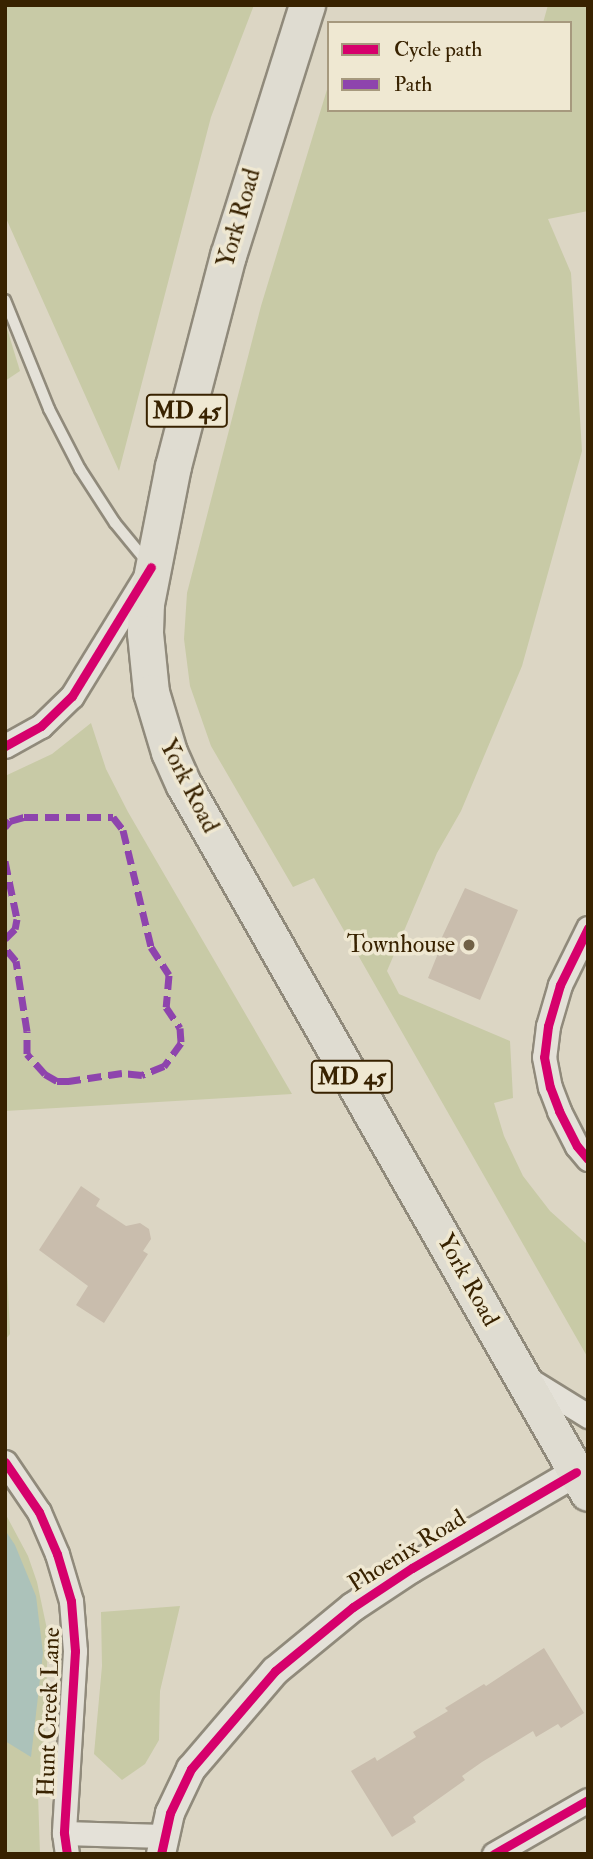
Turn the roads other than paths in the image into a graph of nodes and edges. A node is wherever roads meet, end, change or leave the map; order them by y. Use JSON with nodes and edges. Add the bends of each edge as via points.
{"nodes":[{"id":1,"x":307,"y":5,"type":"edge"},
{"id":2,"x":5,"y":300,"type":"edge"},
{"id":3,"x":151,"y":567,"type":"junction"},
{"id":4,"x":5,"y":746,"type":"edge"},
{"id":5,"x":588,"y":928,"type":"edge"},
{"id":6,"x":588,"y":1159,"type":"edge"},
{"id":7,"x":521,"y":1375,"type":"junction"},
{"id":8,"x":588,"y":1416,"type":"edge"},
{"id":9,"x":5,"y":1462,"type":"edge"},
{"id":10,"x":582,"y":1483,"type":"edge"},
{"id":11,"x":588,"y":1800,"type":"edge"},
{"id":12,"x":66,"y":1844,"type":"edge"},
{"id":13,"x":162,"y":1845,"type":"edge"},
{"id":14,"x":494,"y":1854,"type":"edge"}],
"edges":[{"from":1,"to":3,"type":"main road","name":"York Road","number":"MD 45","via":[[228,255]]},
{"from":2,"to":3,"type":"lane","via":[[49,409],[80,469]]},
{"from":3,"to":4,"type":"street","via":[[72,696],[41,726]]},
{"from":3,"to":7,"type":"main road","name":"York Road","number":"MD 45","via":[[146,668],[158,722],[184,785]]},
{"from":5,"to":6,"type":"street","via":[[560,985],[544,1057],[559,1111]]},
{"from":7,"to":8,"type":"street"},
{"from":7,"to":10,"type":"main road","name":"York Road","number":"MD 45"},
{"from":9,"to":12,"type":"street","name":"Hunt Creek Lane","via":[[39,1512],[71,1601],[75,1651]]},
{"from":10,"to":13,"type":"street","name":"Phoenix Road","via":[[402,1574],[353,1607],[275,1671],[191,1769]]},
{"from":11,"to":14,"type":"street"},
{"from":12,"to":13,"type":"street","name":"Hunt Creek Lane"}]}
